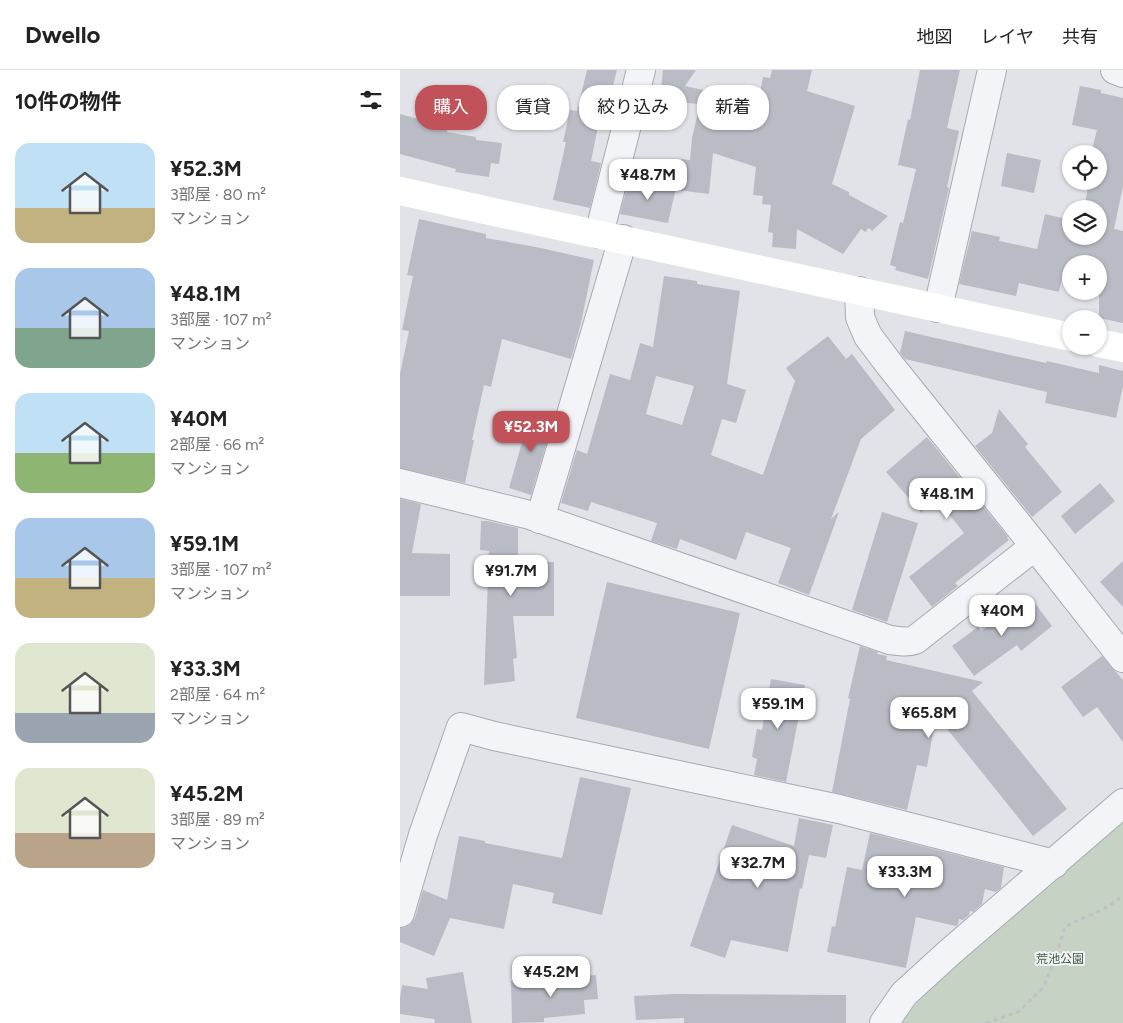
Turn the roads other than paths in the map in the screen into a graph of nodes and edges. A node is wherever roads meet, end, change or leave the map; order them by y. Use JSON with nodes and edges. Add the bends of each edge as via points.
{"nodes":[{"id":1,"x":641,"y":70,"type":"edge"},
{"id":2,"x":992,"y":70,"type":"edge"},
{"id":3,"x":1115,"y":70,"type":"edge"},
{"id":4,"x":1123,"y":72,"type":"edge"},
{"id":5,"x":400,"y":191,"type":"edge"},
{"id":6,"x":611,"y":237,"type":"junction"},
{"id":7,"x":859,"y":291,"type":"junction"},
{"id":8,"x":938,"y":308,"type":"junction"},
{"id":9,"x":1062,"y":335,"type":"edge"},
{"id":10,"x":1107,"y":344,"type":"edge"},
{"id":11,"x":1123,"y":348,"type":"edge"},
{"id":12,"x":400,"y":483,"type":"edge"},
{"id":13,"x":540,"y":519,"type":"junction"},
{"id":14,"x":1035,"y":546,"type":"junction"},
{"id":15,"x":1123,"y":658,"type":"edge"},
{"id":16,"x":1123,"y":804,"type":"edge"},
{"id":17,"x":1054,"y":864,"type":"junction"},
{"id":18,"x":400,"y":913,"type":"edge"},
{"id":19,"x":884,"y":1023,"type":"edge"}],
"edges":[{"from":1,"to":6,"type":"street"},
{"from":2,"to":8,"type":"street"},
{"from":3,"to":4,"type":"street"},
{"from":5,"to":6,"type":"street"},
{"from":6,"to":7,"type":"street"},
{"from":6,"to":13,"type":"street"},
{"from":7,"to":8,"type":"street"},
{"from":7,"to":14,"type":"street","via":[[860,317],[868,336]]},
{"from":8,"to":9,"type":"street"},
{"from":10,"to":11,"type":"street"},
{"from":12,"to":13,"type":"street"},
{"from":13,"to":14,"type":"street","via":[[901,642],[916,640]]},
{"from":14,"to":15,"type":"street"},
{"from":16,"to":17,"type":"street"},
{"from":17,"to":18,"type":"street","via":[[839,810],[462,727],[423,835]]},
{"from":17,"to":19,"type":"street","via":[[904,994]]}]}
